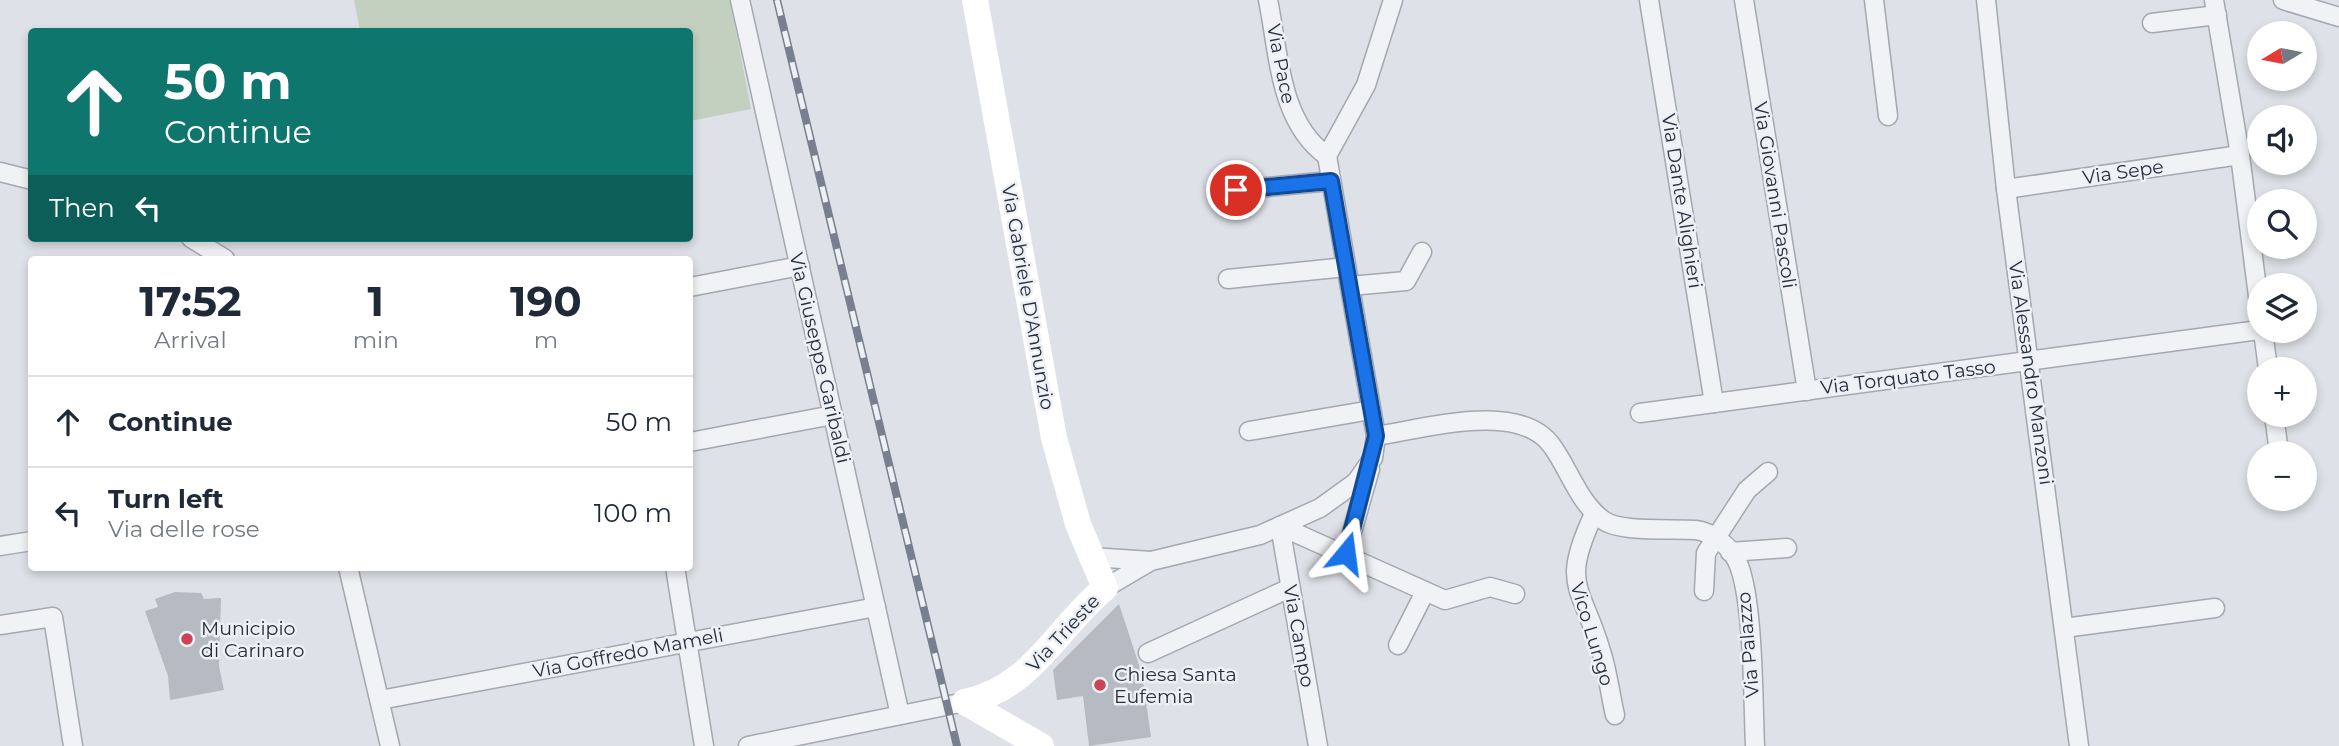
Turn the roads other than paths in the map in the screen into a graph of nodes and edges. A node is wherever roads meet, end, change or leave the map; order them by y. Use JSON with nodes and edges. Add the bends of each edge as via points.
{"nodes":[{"id":1,"x":740,"y":0,"type":"edge"},
{"id":2,"x":975,"y":0,"type":"edge"},
{"id":3,"x":1268,"y":0,"type":"edge"},
{"id":4,"x":1394,"y":0,"type":"edge"},
{"id":5,"x":1649,"y":0,"type":"edge"},
{"id":6,"x":1744,"y":0,"type":"edge"},
{"id":7,"x":1874,"y":0,"type":"edge"},
{"id":8,"x":1986,"y":0,"type":"edge"},
{"id":9,"x":2283,"y":0,"type":"edge"},
{"id":10,"x":2216,"y":8,"type":"edge"},
{"id":11,"x":2339,"y":17,"type":"edge"},
{"id":12,"x":2151,"y":23,"type":"dead end"},
{"id":13,"x":1888,"y":116,"type":"dead end"},
{"id":14,"x":2240,"y":155,"type":"junction"},
{"id":15,"x":1326,"y":156,"type":"junction"},
{"id":16,"x":0,"y":172,"type":"edge"},
{"id":17,"x":28,"y":179,"type":"edge"},
{"id":18,"x":1331,"y":181,"type":"junction"},
{"id":19,"x":2006,"y":189,"type":"junction"},
{"id":20,"x":1236,"y":190,"type":"dead end"},
{"id":21,"x":197,"y":242,"type":"edge"},
{"id":22,"x":1422,"y":251,"type":"dead end"},
{"id":23,"x":220,"y":256,"type":"edge"},
{"id":24,"x":800,"y":266,"type":"junction"},
{"id":25,"x":1346,"y":267,"type":"junction"},
{"id":26,"x":2255,"y":273,"type":"edge"},
{"id":27,"x":1228,"y":279,"type":"dead end"},
{"id":28,"x":693,"y":286,"type":"edge"},
{"id":29,"x":1350,"y":286,"type":"junction"},
{"id":30,"x":2247,"y":332,"type":"edge"},
{"id":31,"x":2030,"y":361,"type":"junction"},
{"id":32,"x":1807,"y":391,"type":"junction"},
{"id":33,"x":1714,"y":403,"type":"junction"},
{"id":34,"x":1371,"y":410,"type":"junction"},
{"id":35,"x":1640,"y":413,"type":"dead end"},
{"id":36,"x":833,"y":415,"type":"junction"},
{"id":37,"x":1250,"y":431,"type":"dead end"},
{"id":38,"x":1376,"y":436,"type":"junction"},
{"id":39,"x":693,"y":441,"type":"edge"},
{"id":40,"x":1373,"y":458,"type":"junction"},
{"id":41,"x":1768,"y":472,"type":"dead end"},
{"id":42,"x":1594,"y":514,"type":"junction"},
{"id":43,"x":1280,"y":526,"type":"junction"},
{"id":44,"x":28,"y":542,"type":"edge"},
{"id":45,"x":0,"y":546,"type":"edge"},
{"id":46,"x":1724,"y":546,"type":"junction"},
{"id":47,"x":1787,"y":548,"type":"dead end"},
{"id":48,"x":1346,"y":553,"type":"junction"},
{"id":49,"x":1092,"y":557,"type":"junction"},
{"id":50,"x":1151,"y":561,"type":"junction"},
{"id":51,"x":349,"y":571,"type":"edge"},
{"id":52,"x":677,"y":571,"type":"edge"},
{"id":53,"x":1105,"y":588,"type":"junction"},
{"id":54,"x":1290,"y":588,"type":"junction"},
{"id":55,"x":1704,"y":591,"type":"dead end"},
{"id":56,"x":1425,"y":592,"type":"junction"},
{"id":57,"x":1516,"y":594,"type":"dead end"},
{"id":58,"x":876,"y":607,"type":"junction"},
{"id":59,"x":2215,"y":608,"type":"dead end"},
{"id":60,"x":0,"y":625,"type":"edge"},
{"id":61,"x":2064,"y":628,"type":"junction"},
{"id":62,"x":688,"y":642,"type":"junction"},
{"id":63,"x":1398,"y":645,"type":"dead end"},
{"id":64,"x":1148,"y":653,"type":"dead end"},
{"id":65,"x":380,"y":699,"type":"junction"},
{"id":66,"x":965,"y":702,"type":"junction"},
{"id":67,"x":900,"y":715,"type":"junction"},
{"id":68,"x":1615,"y":715,"type":"dead end"},
{"id":69,"x":73,"y":746,"type":"edge"},
{"id":70,"x":390,"y":746,"type":"edge"},
{"id":71,"x":704,"y":746,"type":"edge"},
{"id":72,"x":748,"y":746,"type":"edge"},
{"id":73,"x":1041,"y":746,"type":"edge"},
{"id":74,"x":1318,"y":746,"type":"edge"},
{"id":75,"x":1755,"y":746,"type":"edge"},
{"id":76,"x":2079,"y":746,"type":"edge"}],
"edges":[{"from":1,"to":24,"type":"street","name":"Via Giuseppe Garibaldi"},
{"from":2,"to":49,"type":"street","name":"Via Gabriele D'Annunzio","via":[[1054,438]]},
{"from":3,"to":15,"type":"street","name":"Via Pace","via":[[1290,112],[1311,145]]},
{"from":4,"to":15,"type":"street","via":[[1366,85]]},
{"from":5,"to":33,"type":"street","name":"Via Dante Alighieri"},
{"from":6,"to":32,"type":"street","name":"Via Giovanni Pascoli"},
{"from":7,"to":13,"type":"street"},
{"from":8,"to":19,"type":"street","name":"Via Alessandro Manzoni"},
{"from":9,"to":11,"type":"street"},
{"from":10,"to":12,"type":"street"},
{"from":10,"to":14,"type":"street"},
{"from":14,"to":19,"type":"street","name":"Via Sepe"},
{"from":14,"to":26,"type":"street"},
{"from":15,"to":18,"type":"street"},
{"from":16,"to":17,"type":"street"},
{"from":18,"to":20,"type":"street"},
{"from":18,"to":25,"type":"street"},
{"from":19,"to":31,"type":"street","name":"Via Alessandro Manzoni"},
{"from":21,"to":23,"type":"street"},
{"from":22,"to":29,"type":"street","via":[[1406,281]]},
{"from":24,"to":28,"type":"street"},
{"from":24,"to":36,"type":"street","name":"Via Giuseppe Garibaldi"},
{"from":25,"to":27,"type":"street"},
{"from":25,"to":29,"type":"street"},
{"from":29,"to":34,"type":"street"},
{"from":30,"to":31,"type":"street","name":"Via Torquato Tasso"},
{"from":31,"to":32,"type":"street","name":"Via Torquato Tasso"},
{"from":31,"to":61,"type":"street","name":"Via Alessandro Manzoni"},
{"from":32,"to":33,"type":"street","name":"Via Torquato Tasso"},
{"from":33,"to":35,"type":"street","name":"Via Torquato Tasso"},
{"from":34,"to":37,"type":"street"},
{"from":34,"to":38,"type":"street"},
{"from":36,"to":39,"type":"street"},
{"from":36,"to":58,"type":"street","name":"Via Giuseppe Garibaldi"},
{"from":38,"to":40,"type":"street"},
{"from":38,"to":42,"type":"street","via":[[1499,419],[1526,424],[1550,443]]},
{"from":40,"to":43,"type":"street","name":"Via Trieste","via":[[1356,482],[1320,508]]},
{"from":40,"to":48,"type":"street"},
{"from":41,"to":46,"type":"street","via":[[1747,490]]},
{"from":42,"to":46,"type":"street","via":[[1610,525],[1701,531]]},
{"from":42,"to":68,"type":"street","name":"Vico Lungo","via":[[1577,550],[1574,577],[1601,651]]},
{"from":43,"to":48,"type":"street"},
{"from":43,"to":50,"type":"street","name":"Via Trieste"},
{"from":43,"to":54,"type":"street","name":"Via Campo"},
{"from":44,"to":45,"type":"street"},
{"from":46,"to":47,"type":"street"},
{"from":46,"to":55,"type":"street","via":[[1706,552]]},
{"from":46,"to":75,"type":"street","name":"Via Palazzo","via":[[1737,560],[1745,590]]},
{"from":48,"to":56,"type":"street"},
{"from":49,"to":50,"type":"street"},
{"from":49,"to":53,"type":"street","name":"Via Gabriele D'Annunzio"},
{"from":50,"to":53,"type":"street","name":"Via Trieste"},
{"from":51,"to":65,"type":"street"},
{"from":52,"to":62,"type":"street"},
{"from":53,"to":66,"type":"street","name":"Via Trieste","via":[[1022,677],[983,698]]},
{"from":54,"to":64,"type":"street"},
{"from":54,"to":74,"type":"street","name":"Via Campo"},
{"from":56,"to":57,"type":"street","via":[[1445,600],[1490,587]]},
{"from":56,"to":63,"type":"street"},
{"from":58,"to":62,"type":"street","name":"Via Goffredo Mameli"},
{"from":58,"to":67,"type":"street","name":"Via Giuseppe Garibaldi"},
{"from":59,"to":61,"type":"street"},
{"from":60,"to":69,"type":"street","via":[[53,617]]},
{"from":61,"to":76,"type":"street","name":"Via Alessandro Manzoni"},
{"from":62,"to":65,"type":"street","name":"Via Goffredo Mameli"},
{"from":62,"to":71,"type":"street"},
{"from":65,"to":70,"type":"street"},
{"from":66,"to":67,"type":"street"},
{"from":66,"to":73,"type":"street"},
{"from":67,"to":72,"type":"street"}]}
